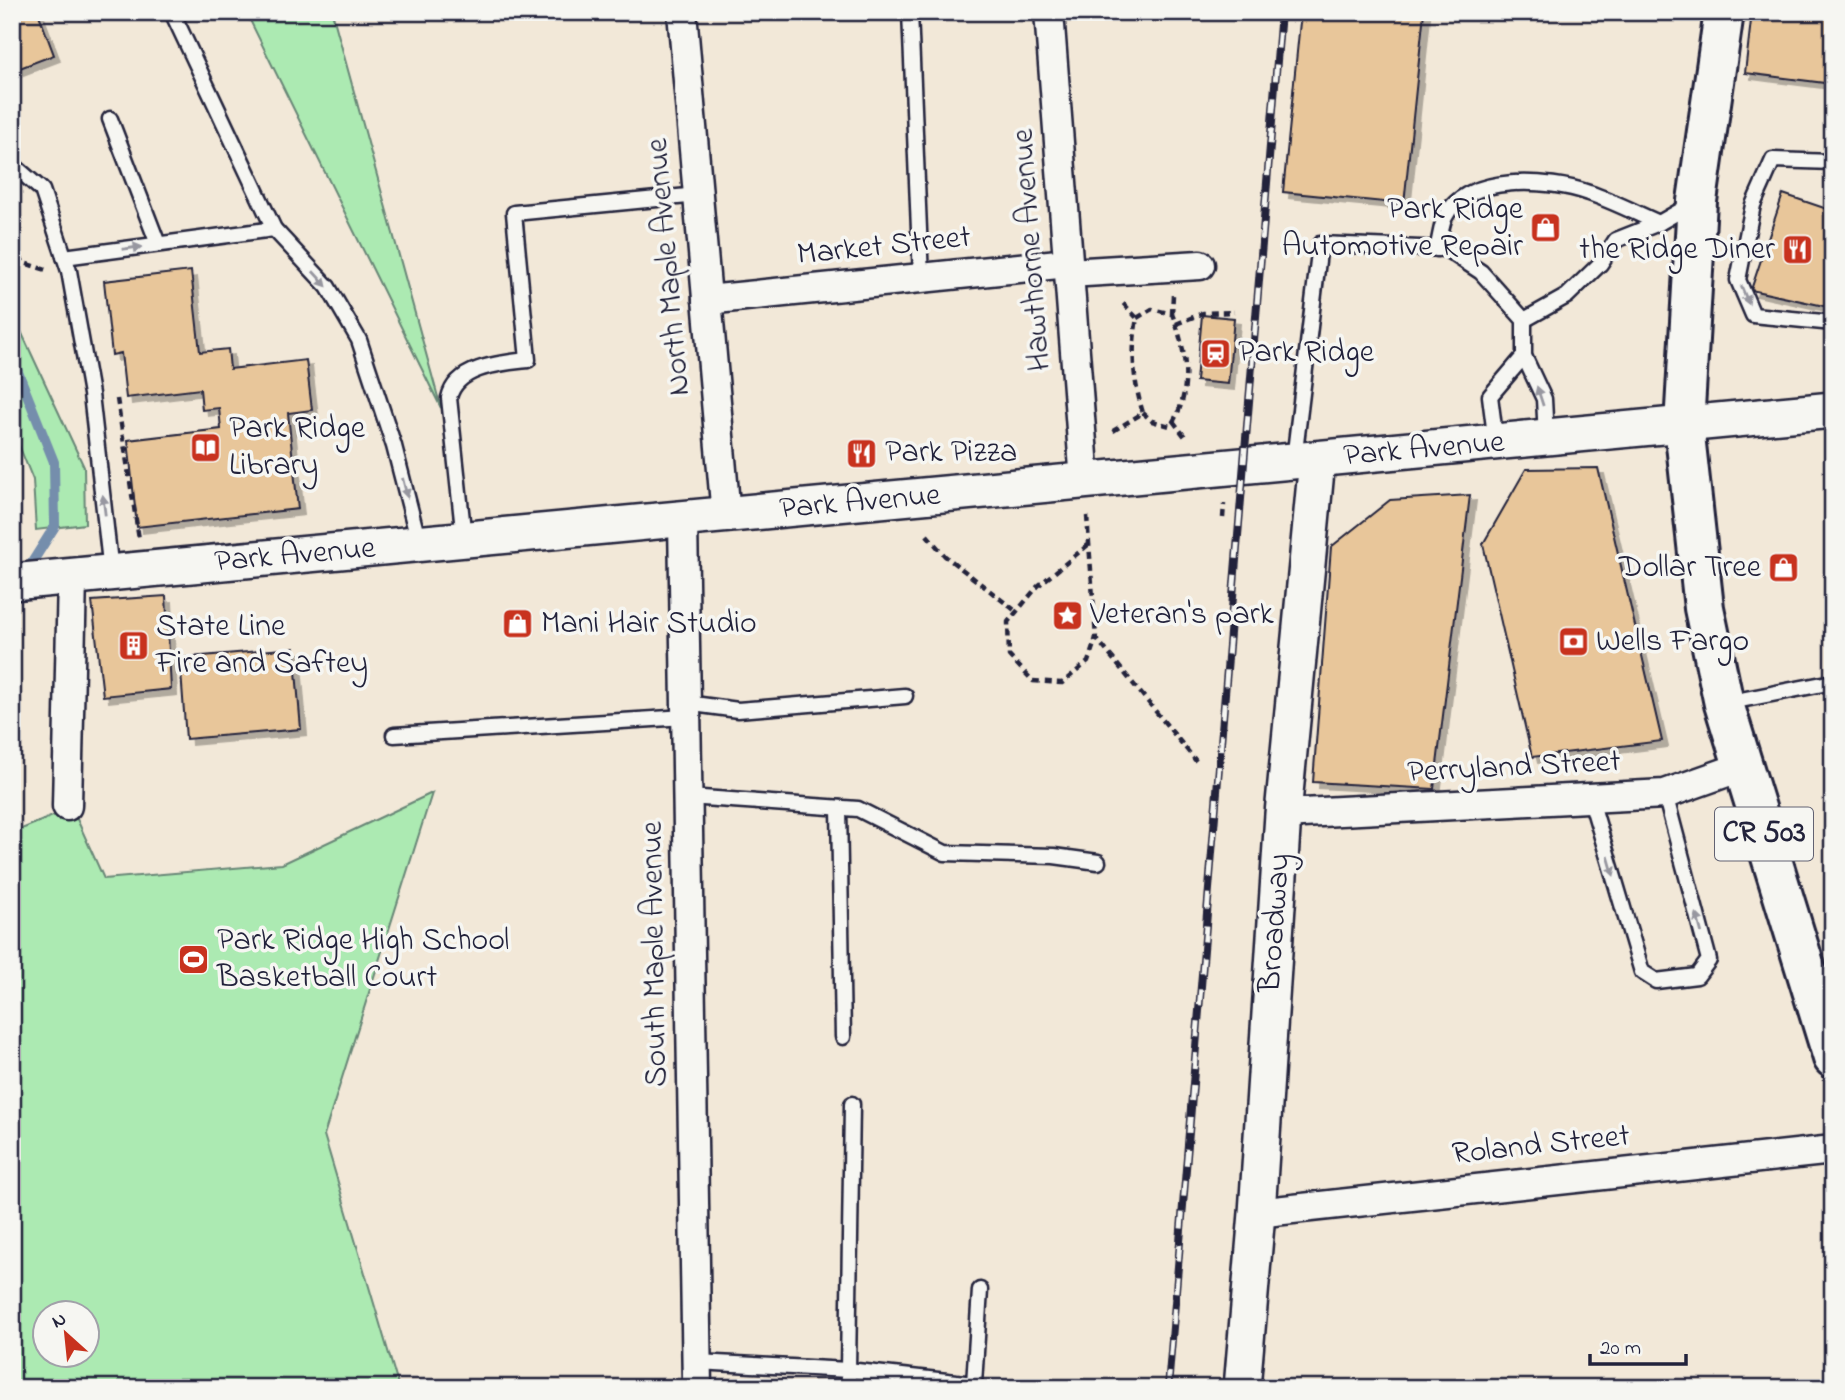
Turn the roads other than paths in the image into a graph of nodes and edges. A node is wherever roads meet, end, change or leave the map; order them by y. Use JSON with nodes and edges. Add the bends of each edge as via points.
{"nodes":[{"id":1,"x":172,"y":12,"type":"edge"},
{"id":2,"x":682,"y":12,"type":"edge"},
{"id":3,"x":910,"y":12,"type":"edge"},
{"id":4,"x":1049,"y":12,"type":"edge"},
{"id":5,"x":1724,"y":12,"type":"edge"},
{"id":6,"x":110,"y":119,"type":"dead end"},
{"id":7,"x":1833,"y":162,"type":"edge"},
{"id":8,"x":12,"y":164,"type":"edge"},
{"id":9,"x":698,"y":195,"type":"junction"},
{"id":10,"x":1698,"y":201,"type":"junction"},
{"id":11,"x":1659,"y":223,"type":"junction"},
{"id":12,"x":274,"y":229,"type":"junction"},
{"id":13,"x":158,"y":244,"type":"junction"},
{"id":14,"x":1437,"y":249,"type":"junction"},
{"id":15,"x":64,"y":257,"type":"junction"},
{"id":16,"x":1200,"y":265,"type":"dead end"},
{"id":17,"x":1069,"y":268,"type":"junction"},
{"id":18,"x":921,"y":278,"type":"junction"},
{"id":19,"x":707,"y":300,"type":"junction"},
{"id":20,"x":1524,"y":320,"type":"junction"},
{"id":21,"x":1833,"y":323,"type":"edge"},
{"id":22,"x":1524,"y":356,"type":"junction"},
{"id":23,"x":1833,"y":410,"type":"edge"},
{"id":24,"x":1684,"y":426,"type":"junction"},
{"id":25,"x":1546,"y":439,"type":"junction"},
{"id":26,"x":1497,"y":443,"type":"junction"},
{"id":27,"x":1306,"y":461,"type":"junction"},
{"id":28,"x":1086,"y":482,"type":"junction"},
{"id":29,"x":726,"y":516,"type":"junction"},
{"id":30,"x":683,"y":520,"type":"junction"},
{"id":31,"x":464,"y":540,"type":"junction"},
{"id":32,"x":419,"y":545,"type":"junction"},
{"id":33,"x":112,"y":573,"type":"junction"},
{"id":34,"x":72,"y":577,"type":"junction"},
{"id":35,"x":20,"y":582,"type":"edge"},
{"id":36,"x":1833,"y":682,"type":"edge"},
{"id":37,"x":905,"y":696,"type":"dead end"},
{"id":38,"x":1724,"y":704,"type":"junction"},
{"id":39,"x":686,"y":710,"type":"junction"},
{"id":40,"x":394,"y":735,"type":"dead end"},
{"id":41,"x":1744,"y":766,"type":"junction"},
{"id":42,"x":1665,"y":794,"type":"junction"},
{"id":43,"x":688,"y":797,"type":"junction"},
{"id":44,"x":1591,"y":800,"type":"junction"},
{"id":45,"x":67,"y":806,"type":"dead end"},
{"id":46,"x":839,"y":807,"type":"junction"},
{"id":47,"x":1283,"y":814,"type":"junction"},
{"id":48,"x":1097,"y":862,"type":"dead end"},
{"id":49,"x":843,"y":1037,"type":"dead end"},
{"id":50,"x":1833,"y":1058,"type":"edge"},
{"id":51,"x":852,"y":1104,"type":"dead end"},
{"id":52,"x":1833,"y":1150,"type":"edge"},
{"id":53,"x":1257,"y":1213,"type":"junction"},
{"id":54,"x":980,"y":1290,"type":"dead end"},
{"id":55,"x":848,"y":1370,"type":"junction"},
{"id":56,"x":697,"y":1375,"type":"edge"},
{"id":57,"x":974,"y":1386,"type":"edge"},
{"id":58,"x":848,"y":1388,"type":"edge"},
{"id":59,"x":1242,"y":1388,"type":"edge"}],
"edges":[{"from":1,"to":12,"type":"lane"},
{"from":2,"to":9,"type":"street","name":"North Maple Avenue"},
{"from":3,"to":18,"type":"lane"},
{"from":4,"to":17,"type":"street","name":"Hawthorne Avenue"},
{"from":5,"to":10,"type":"main road","number":"CR 503"},
{"from":6,"to":13,"type":"lane"},
{"from":7,"to":21,"type":"lane","one_way":true,"via":[[1773,160],[1753,205],[1738,280],[1753,315]]},
{"from":8,"to":15,"type":"lane","via":[[42,190]]},
{"from":9,"to":19,"type":"street","name":"North Maple Avenue"},
{"from":9,"to":31,"type":"lane","via":[[514,213],[528,360],[489,364],[466,376],[452,388],[449,398]]},
{"from":10,"to":11,"type":"lane"},
{"from":10,"to":24,"type":"main road","number":"CR 503"},
{"from":11,"to":14,"type":"lane","via":[[1588,192],[1548,183],[1497,185],[1466,194],[1445,216]]},
{"from":11,"to":20,"type":"lane","via":[[1616,240],[1600,264],[1567,296]]},
{"from":12,"to":13,"type":"lane"},
{"from":12,"to":32,"type":"lane","one_way":true,"via":[[328,287],[359,340],[394,446]]},
{"from":15,"to":13,"type":"lane","one_way":true},
{"from":14,"to":20,"type":"lane","via":[[1446,249],[1481,272]]},
{"from":14,"to":27,"type":"lane","via":[[1320,244]]},
{"from":33,"to":15,"type":"lane","one_way":true,"via":[[91,394]]},
{"from":16,"to":17,"type":"street","name":"Market Street"},
{"from":17,"to":18,"type":"street","name":"Market Street"},
{"from":17,"to":28,"type":"street","name":"Hawthorne Avenue"},
{"from":18,"to":19,"type":"street","name":"Market Street"},
{"from":19,"to":29,"type":"street","name":"North Maple Avenue"},
{"from":20,"to":22,"type":"lane"},
{"from":25,"to":22,"type":"lane","one_way":true,"via":[[1544,400]]},
{"from":22,"to":26,"type":"lane","via":[[1490,396]]},
{"from":23,"to":24,"type":"street","name":"Park Avenue"},
{"from":24,"to":25,"type":"street","name":"Park Avenue"},
{"from":24,"to":38,"type":"main road","number":"CR 503","via":[[1703,608]]},
{"from":25,"to":26,"type":"street","name":"Park Avenue"},
{"from":26,"to":27,"type":"street","name":"Park Avenue"},
{"from":27,"to":28,"type":"street","name":"Park Avenue"},
{"from":27,"to":47,"type":"street","name":"Broadway"},
{"from":28,"to":29,"type":"street","name":"Park Avenue"},
{"from":29,"to":30,"type":"street","name":"Park Avenue"},
{"from":30,"to":31,"type":"street","name":"Park Avenue"},
{"from":30,"to":39,"type":"street","name":"South Maple Avenue"},
{"from":31,"to":32,"type":"street","name":"Park Avenue"},
{"from":32,"to":33,"type":"street","name":"Park Avenue"},
{"from":33,"to":34,"type":"street","name":"Park Avenue"},
{"from":34,"to":35,"type":"street","name":"Park Avenue"},
{"from":34,"to":45,"type":"street"},
{"from":36,"to":38,"type":"lane"},
{"from":37,"to":39,"type":"lane"},
{"from":38,"to":41,"type":"main road","number":"CR 503"},
{"from":39,"to":40,"type":"lane"},
{"from":39,"to":43,"type":"street","name":"South Maple Avenue"},
{"from":41,"to":42,"type":"street","name":"Perryland Street"},
{"from":41,"to":50,"type":"main road","number":"CR 503"},
{"from":42,"to":44,"type":"street","name":"Perryland Street"},
{"from":44,"to":42,"type":"lane","one_way":true,"via":[[1642,972],[1656,981],[1697,976],[1709,960]]},
{"from":43,"to":46,"type":"lane"},
{"from":43,"to":56,"type":"street","name":"South Maple Avenue"},
{"from":44,"to":47,"type":"street","name":"Perryland Street"},
{"from":46,"to":48,"type":"lane","via":[[858,809],[944,853]]},
{"from":46,"to":49,"type":"lane"},
{"from":47,"to":53,"type":"street","name":"Broadway"},
{"from":51,"to":55,"type":"lane"},
{"from":52,"to":53,"type":"street","name":"Roland Street"},
{"from":53,"to":59,"type":"street","name":"Broadway"},
{"from":54,"to":57,"type":"lane"},
{"from":55,"to":56,"type":"lane"},
{"from":55,"to":57,"type":"lane"},
{"from":55,"to":58,"type":"lane"}]}
